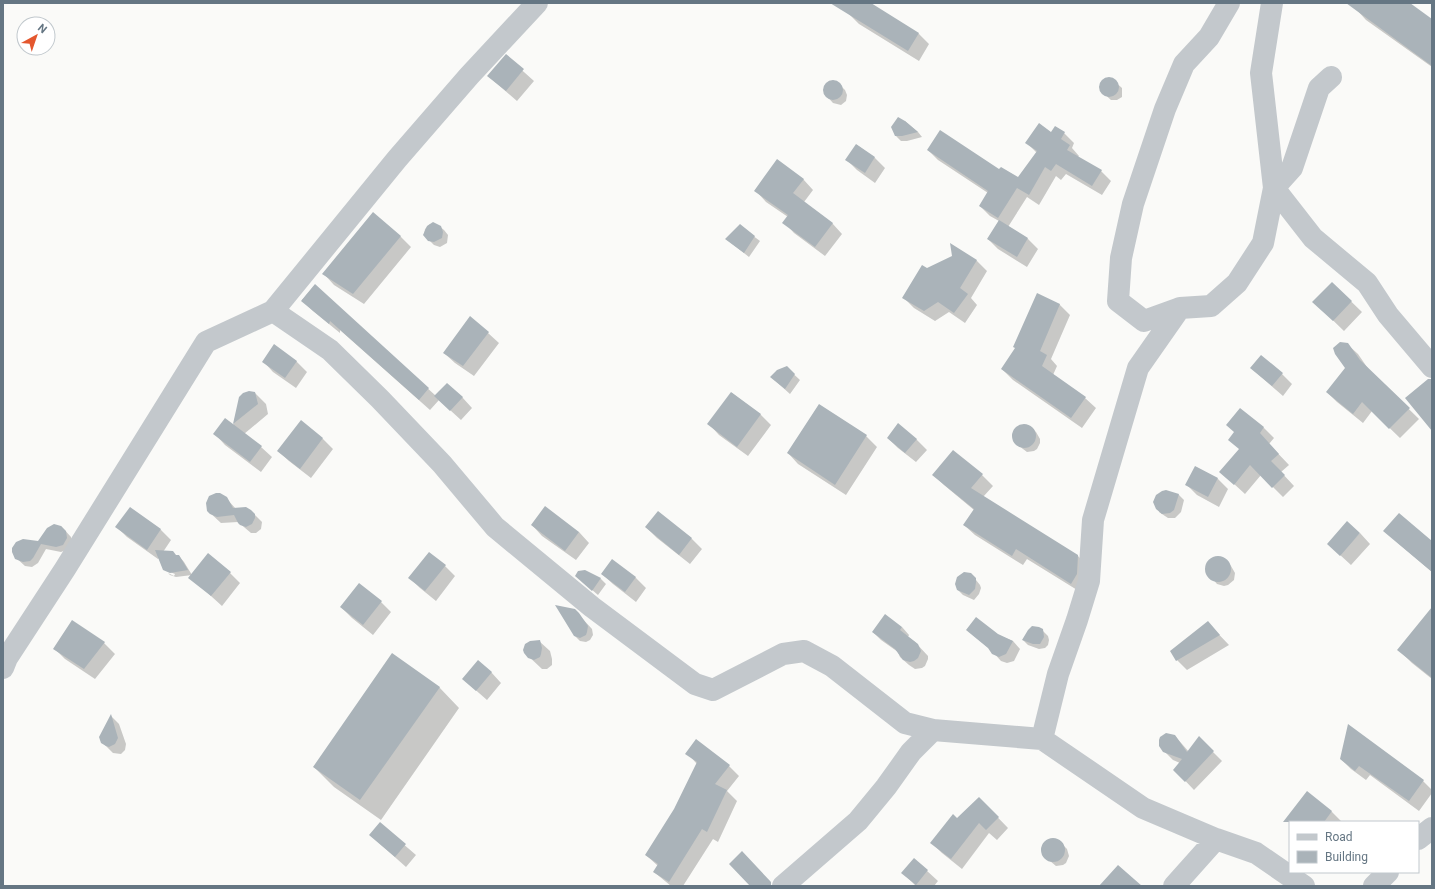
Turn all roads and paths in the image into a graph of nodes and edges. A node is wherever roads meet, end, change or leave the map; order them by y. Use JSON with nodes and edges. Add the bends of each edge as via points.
{"nodes":[{"id":1,"x":537,"y":3,"type":"edge"},
{"id":2,"x":1229,"y":3,"type":"edge"},
{"id":3,"x":1272,"y":3,"type":"edge"},
{"id":4,"x":1331,"y":77,"type":"dead end"},
{"id":5,"x":1274,"y":188,"type":"junction"},
{"id":6,"x":1180,"y":308,"type":"junction"},
{"id":7,"x":273,"y":310,"type":"junction"},
{"id":8,"x":1432,"y":367,"type":"edge"},
{"id":9,"x":3,"y":668,"type":"edge"},
{"id":10,"x":933,"y":730,"type":"junction"},
{"id":11,"x":1042,"y":739,"type":"junction"},
{"id":12,"x":1432,"y":828,"type":"edge"},
{"id":13,"x":1216,"y":839,"type":"junction"},
{"id":14,"x":1419,"y":839,"type":"edge"},
{"id":15,"x":1387,"y":873,"type":"edge"},
{"id":16,"x":783,"y":886,"type":"edge"},
{"id":17,"x":1174,"y":886,"type":"edge"},
{"id":18,"x":1304,"y":886,"type":"edge"},
{"id":19,"x":1374,"y":886,"type":"edge"}],
"edges":[{"from":1,"to":7,"type":"street","via":[[412,142]]},
{"from":2,"to":6,"type":"street","via":[[1209,37],[1184,64],[1165,109],[1133,204],[1121,258],[1118,301],[1144,321]]},
{"from":3,"to":5,"type":"street","via":[[1261,73]]},
{"from":4,"to":5,"type":"street","via":[[1318,88],[1292,168]]},
{"from":5,"to":6,"type":"street","via":[[1263,243],[1237,283],[1211,306]]},
{"from":5,"to":8,"type":"street","via":[[1313,238],[1367,283],[1388,315]]},
{"from":6,"to":11,"type":"street","via":[[1138,368],[1093,520],[1090,581],[1058,674]]},
{"from":7,"to":9,"type":"street","via":[[206,342]]},
{"from":7,"to":10,"type":"street","via":[[330,350],[442,464],[495,526],[592,607],[695,684],[713,690],[783,654],[804,651],[832,666],[905,723]]},
{"from":10,"to":11,"type":"street"},
{"from":10,"to":16,"type":"street","via":[[911,752],[858,821]]},
{"from":11,"to":13,"type":"street","via":[[1143,808]]},
{"from":12,"to":14,"type":"street"},
{"from":13,"to":17,"type":"street"},
{"from":13,"to":18,"type":"street","via":[[1256,853]]},
{"from":15,"to":19,"type":"street"}]}
